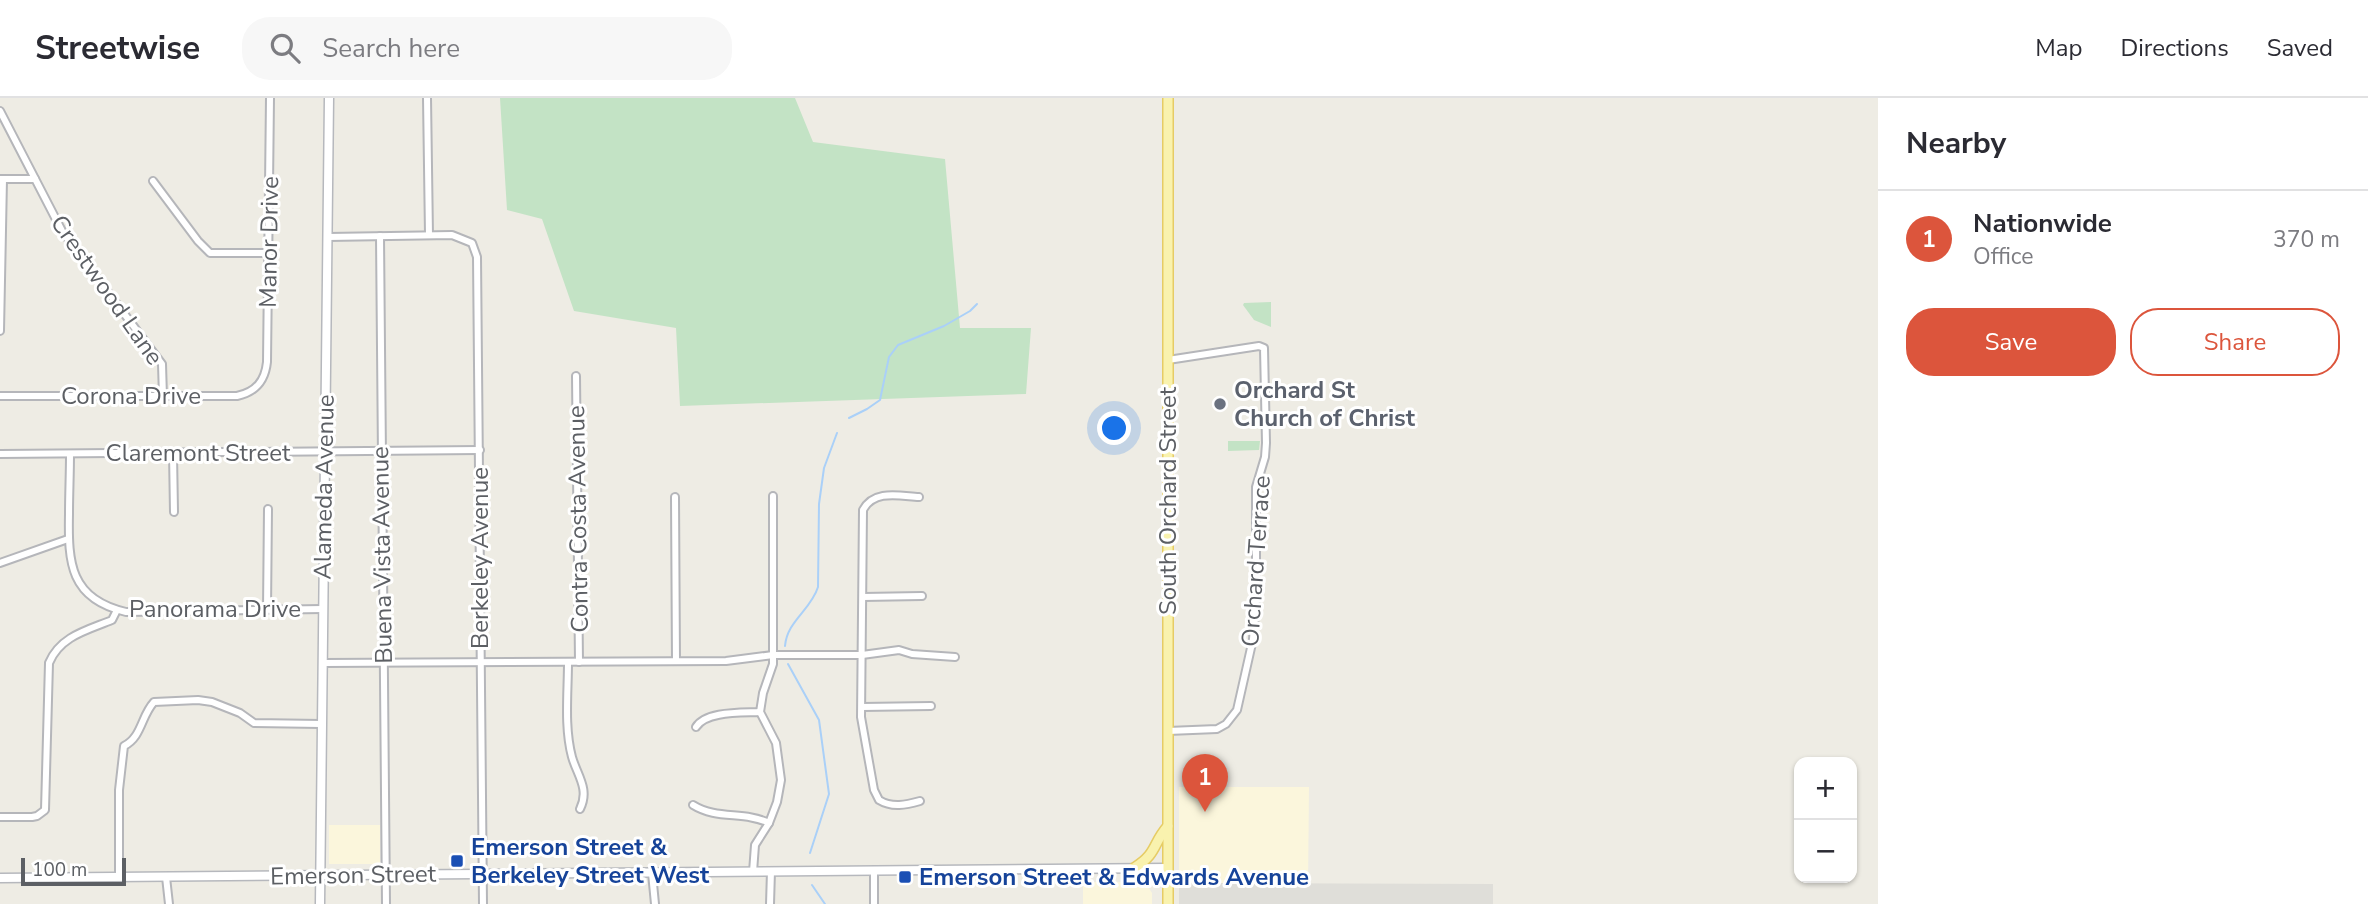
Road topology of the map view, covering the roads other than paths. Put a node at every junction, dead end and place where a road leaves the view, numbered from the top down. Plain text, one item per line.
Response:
1 (270, 98) edge
2 (329, 98) edge
3 (427, 98) edge
4 (1168, 98) edge
5 (0, 111) edge
6 (1, 179) edge
7 (35, 179) junction
8 (153, 181) dead end
9 (429, 235) junction
10 (380, 236) junction
11 (328, 237) junction
12 (269, 253) junction
13 (0, 331) edge
14 (1168, 360) junction
15 (576, 376) dead end
16 (259, 384) joint
17 (0, 396) edge
18 (163, 397) junction
19 (480, 450) junction
20 (381, 452) junction
21 (173, 453) junction
22 (325, 453) junction
23 (0, 454) edge
24 (70, 454) junction
25 (773, 496) dead end
26 (675, 497) dead end
27 (919, 497) dead end
28 (268, 509) dead end
29 (174, 512) dead end
30 (68, 540) junction
31 (0, 563) edge
32 (922, 596) dead end
33 (863, 597) junction
34 (267, 609) junction
35 (323, 609) junction
36 (117, 610) junction
37 (773, 655) junction
38 (862, 655) junction
39 (955, 657) dead end
40 (676, 661) junction
41 (384, 662) junction
42 (568, 662) junction
43 (579, 662) junction
44 (323, 663) junction
45 (481, 663) junction
46 (931, 706) dead end
47 (862, 707) junction
48 (760, 712) junction
49 (321, 724) junction
50 (696, 727) dead end
51 (1168, 731) junction
52 (920, 801) dead end
53 (693, 805) dead end
54 (580, 809) dead end
55 (0, 817) edge
56 (769, 823) junction
57 (1168, 826) junction
58 (1168, 868) junction
59 (1133, 869) junction
60 (874, 871) junction
61 (753, 872) junction
62 (771, 872) junction
63 (652, 873) junction
64 (482, 874) junction
65 (386, 875) junction
66 (320, 876) junction
67 (119, 877) junction
68 (166, 877) junction
69 (0, 878) edge
70 (169, 904) edge
71 (320, 904) edge
72 (386, 904) edge
73 (483, 904) edge
74 (655, 904) edge
75 (770, 904) edge
76 (874, 904) edge
77 (1168, 904) edge

1 - 12 street, Manor Drive
2 - 11 main road, Alameda Avenue
3 - 9 street
4 - 14 main road, South Orchard Street
5 - 7 street, Crestwood Lane
6 - 7 street
6 - 13 street
7 - 18 street, Crestwood Lane
8 - 12 street
9 - 10 street
9 - 19 street, Berkeley Avenue
10 - 11 street
10 - 20 street, Buena Vista Avenue
11 - 22 main road, Alameda Avenue
12 - 16 street, Manor Drive
14 - 51 main road, South Orchard Street
14 - 51 street, Orchard Terrace
15 - 43 street, Contra Costa Avenue
16 - 18 street, Corona Drive
17 - 18 street, Corona Drive
19 - 20 street, Claremont Street
19 - 45 street, Berkeley Avenue
20 - 22 street, Claremont Street
20 - 41 street, Buena Vista Avenue
21 - 22 street, Claremont Street
21 - 24 street, Claremont Street
21 - 29 street
22 - 35 main road, Alameda Avenue
23 - 24 street, Claremont Street
24 - 30 street, Panorama Drive
25 - 37 street
26 - 40 street
27 - 33 street
28 - 34 street
30 - 31 street
30 - 36 street, Panorama Drive
32 - 33 street
33 - 38 street
34 - 35 street, Panorama Drive
34 - 36 street, Panorama Drive
35 - 44 main road, Alameda Avenue
36 - 55 street
37 - 38 street
37 - 40 street
37 - 48 street
38 - 39 street
38 - 47 street
40 - 43 street
41 - 44 street
41 - 45 street
41 - 65 street, Buena Vista Avenue
42 - 43 street
42 - 45 street
42 - 54 street, Contra Costa Avenue
44 - 49 main road, Alameda Avenue
45 - 64 street, Berkeley Avenue
46 - 47 street
47 - 52 street
48 - 50 street
48 - 56 street
49 - 66 main road, Alameda Avenue
49 - 67 street
51 - 57 main road, South Orchard Street
53 - 56 street
56 - 61 street
57 - 58 main road, South Orchard Street
57 - 59 main road
58 - 59 main road, Emerson Street
58 - 77 main road, South Orchard Street
59 - 60 main road, Emerson Street
60 - 62 main road, Emerson Street
60 - 76 street
61 - 62 main road, Emerson Street
61 - 63 main road, Emerson Street
62 - 75 street
63 - 64 main road, Emerson Street
63 - 74 street
64 - 65 main road, Emerson Street
64 - 73 street, Berkeley Avenue
65 - 66 main road, Emerson Street
65 - 72 street, Buena Vista Avenue
66 - 68 main road, Emerson Street
66 - 71 main road, Alameda Avenue
67 - 68 main road, Emerson Street
67 - 69 main road, Emerson Street
68 - 70 street

